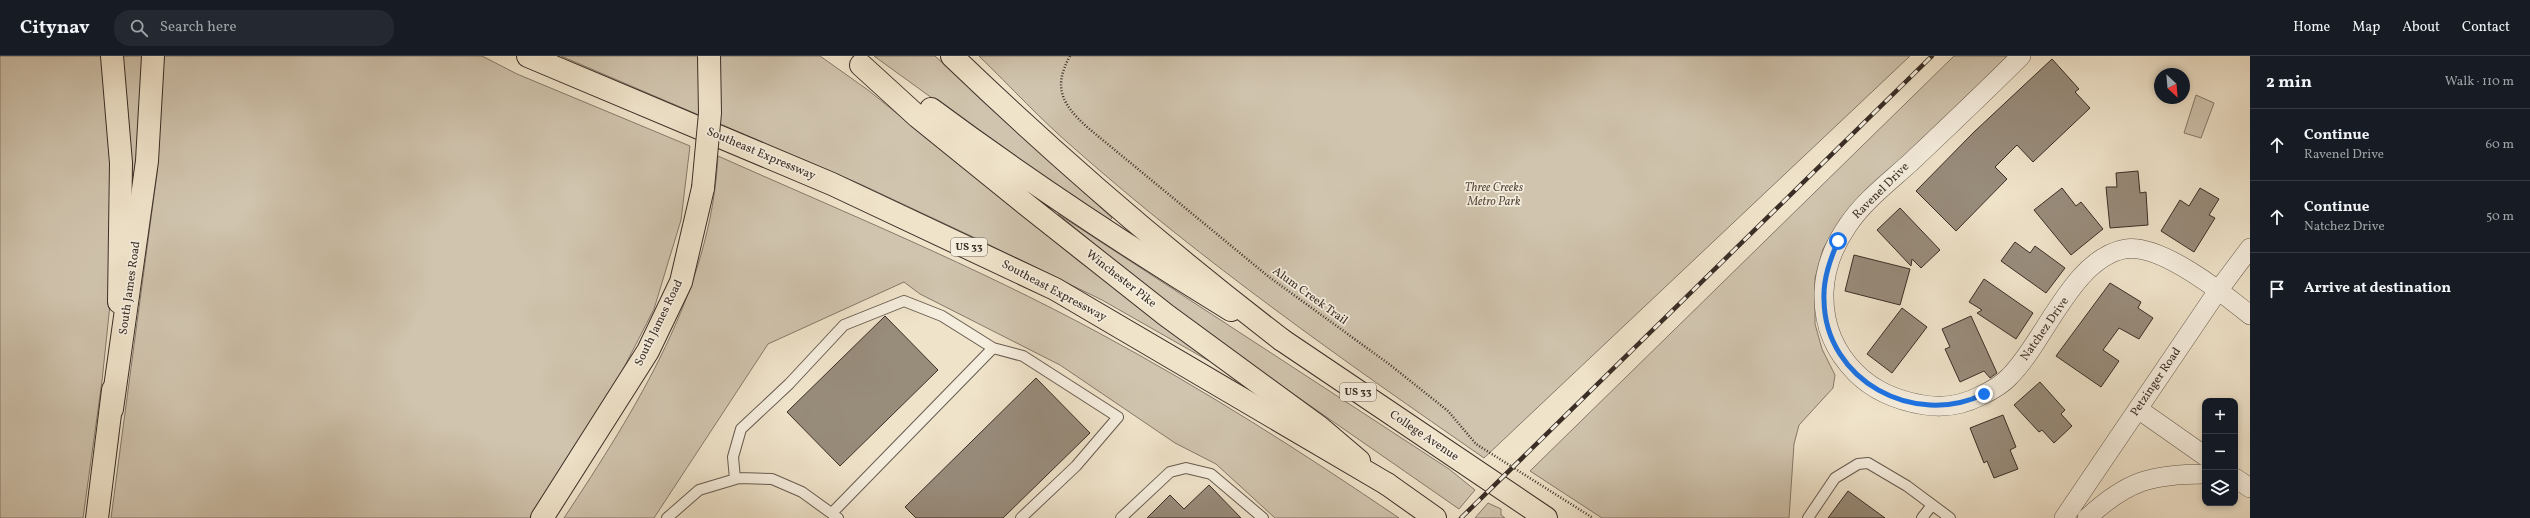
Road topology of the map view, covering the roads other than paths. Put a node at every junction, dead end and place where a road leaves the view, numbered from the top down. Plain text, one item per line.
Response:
1 (112, 56) edge
2 (153, 56) edge
3 (528, 56) edge
4 (709, 56) edge
5 (952, 56) edge
6 (2021, 56) edge
7 (855, 60) edge
8 (2250, 248) edge
9 (2217, 292) junction
10 (2250, 315) edge
11 (1282, 340) junction
12 (993, 348) junction
13 (1862, 380) joint
14 (112, 409) junction
15 (2138, 409) junction
16 (2202, 454) edge
17 (2202, 474) edge
18 (735, 479) junction
19 (2238, 480) edge
20 (1387, 484) junction
21 (2250, 488) edge
22 (1932, 505) junction
23 (835, 516) edge
24 (97, 518) edge
25 (542, 518) edge
26 (668, 518) edge
27 (1021, 518) edge
28 (1121, 518) edge
29 (1263, 518) edge
30 (1434, 518) edge
31 (1546, 518) edge
32 (1808, 518) edge
33 (1922, 518) edge
34 (1950, 518) edge
35 (2064, 518) edge
36 (2087, 518) edge

1 - 14 main road
2 - 14 main road, South James Road
3 - 20 main road, Southeast Expressway / US 33
4 - 25 main road, South James Road, bridge
5 - 11 main road, US 33
6 - 13 street, Ravenel Drive
7 - 11 main road, Winchester Pike
7 - 20 main road, Winchester Pike
8 - 9 street, Petzinger Road
9 - 10 street, Natchez Drive
9 - 13 street, Natchez Drive
9 - 15 street, Petzinger Road
11 - 31 main road, College Avenue / US 33
12 - 18 lane
12 - 23 lane
12 - 27 lane
14 - 24 main road, South James Road
15 - 16 street
15 - 35 street, Petzinger Road
17 - 36 street
18 - 23 lane
18 - 26 lane
19 - 21 street
20 - 30 main road, US 33
22 - 32 lane
22 - 33 lane
22 - 34 lane
28 - 29 lane

